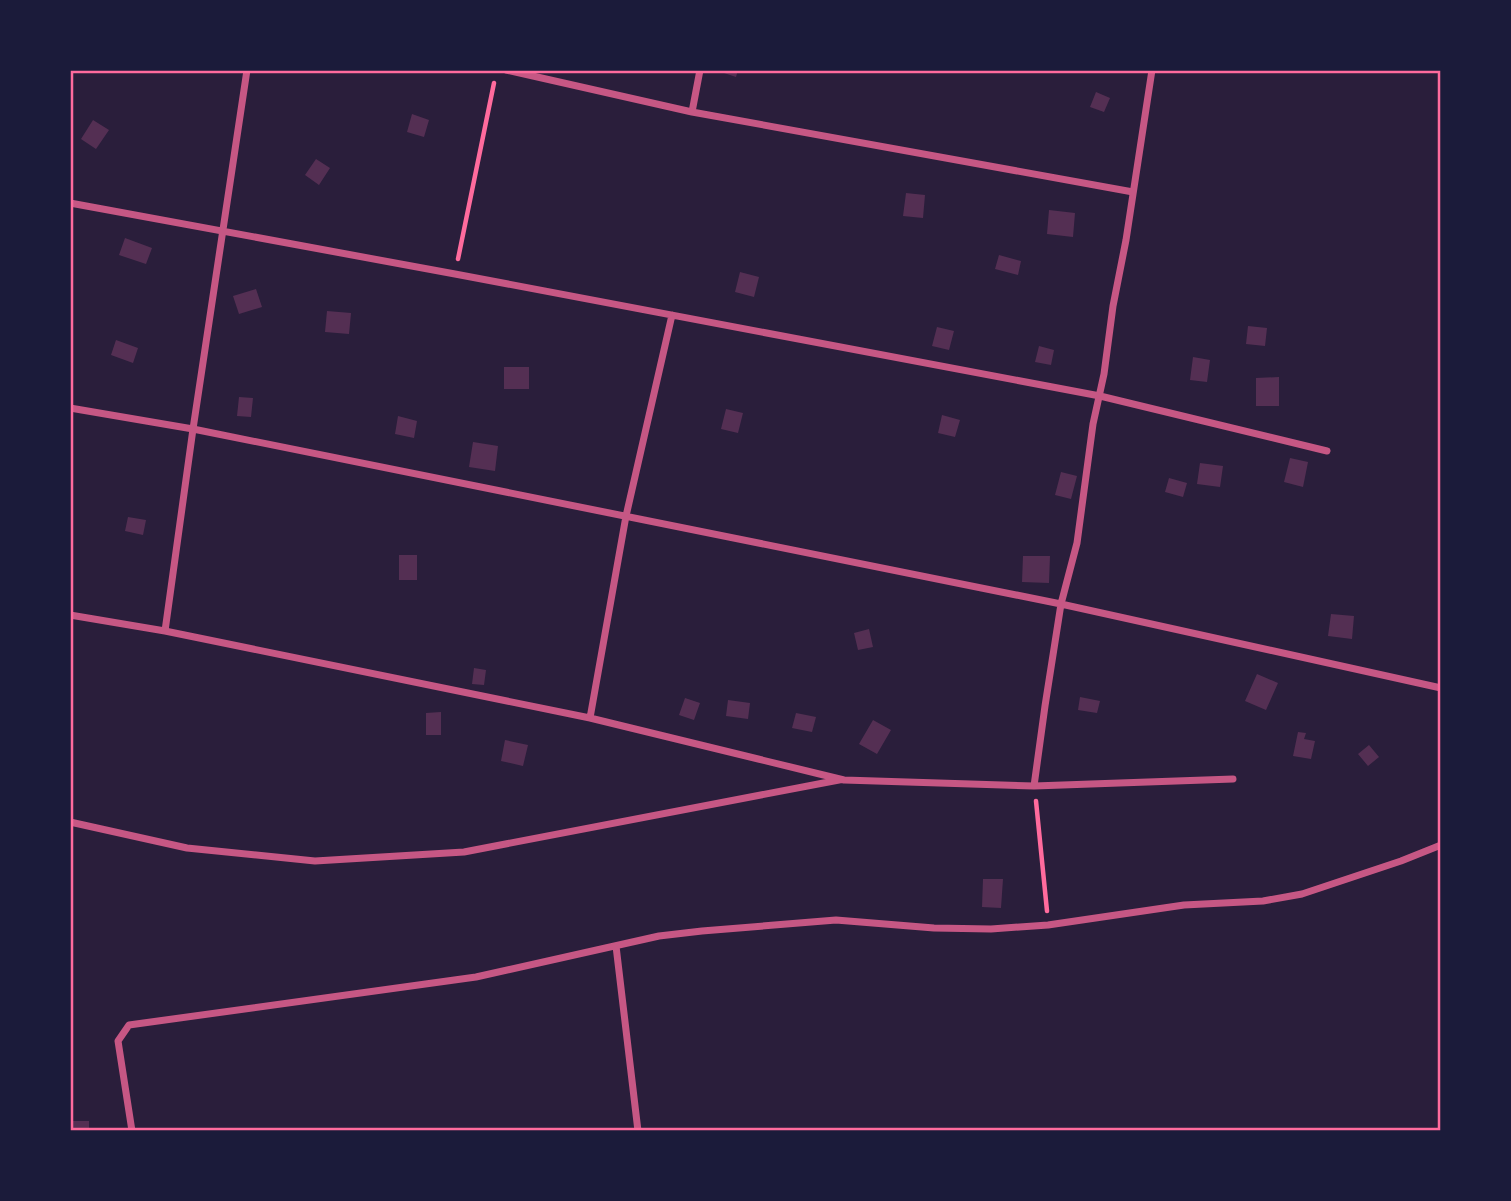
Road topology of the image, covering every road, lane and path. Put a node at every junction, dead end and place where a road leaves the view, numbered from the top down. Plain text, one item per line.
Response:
1 (247, 70) edge
2 (497, 70) edge
3 (506, 70) edge
4 (700, 70) edge
5 (1152, 70) edge
6 (692, 112) junction
7 (1133, 192) junction
8 (70, 204) edge
9 (224, 231) junction
10 (455, 274) junction
11 (672, 315) junction
12 (1100, 396) junction
13 (70, 408) edge
14 (193, 429) junction
15 (1327, 451) dead end
16 (626, 516) junction
17 (1061, 604) junction
18 (70, 615) edge
19 (165, 631) junction
20 (1441, 688) edge
21 (590, 718) junction
22 (1233, 779) dead end
23 (844, 780) junction
24 (1034, 786) junction
25 (70, 822) edge
26 (1441, 845) edge
27 (1048, 925) junction
28 (616, 946) junction
29 (132, 1131) edge
30 (638, 1131) edge

1 - 9 street
2 - 10 path
3 - 6 street
4 - 6 street
5 - 7 street
6 - 7 street
7 - 12 street
8 - 9 street
9 - 10 street
9 - 14 street
10 - 11 street
11 - 12 street
11 - 16 street
12 - 15 street
12 - 17 street
13 - 14 street
14 - 16 street
14 - 19 street
16 - 17 street
16 - 21 street
17 - 20 street
17 - 24 street
18 - 19 street
19 - 21 street
21 - 23 street
22 - 24 street
23 - 24 street
23 - 25 street
24 - 27 path
26 - 27 street
27 - 28 street
28 - 29 street
28 - 30 street

